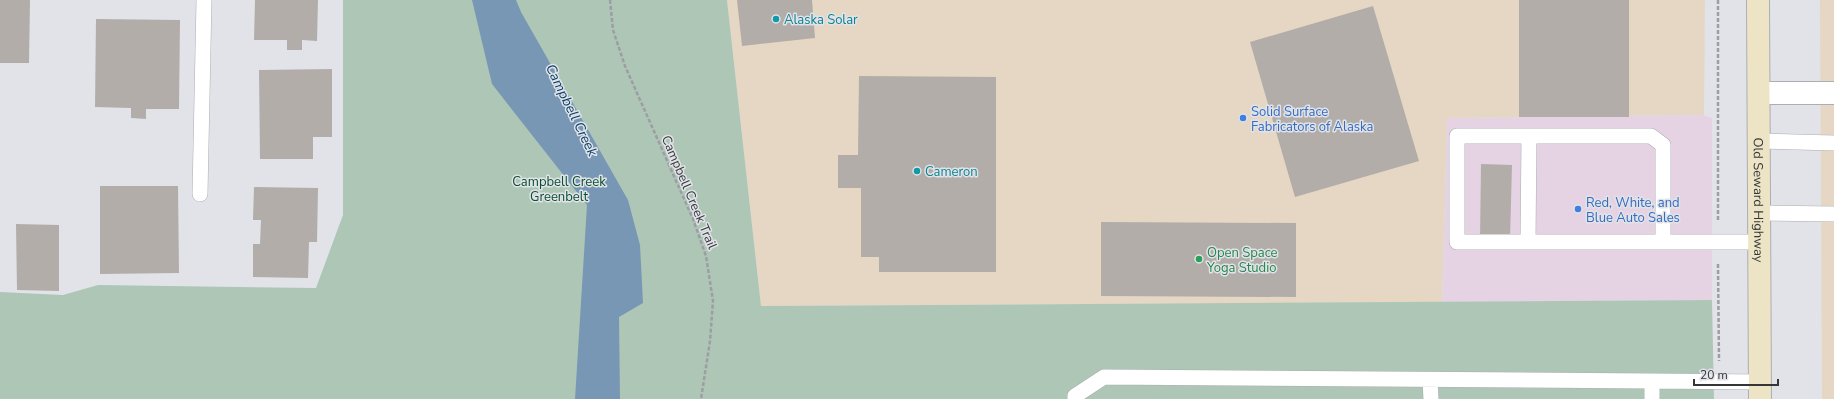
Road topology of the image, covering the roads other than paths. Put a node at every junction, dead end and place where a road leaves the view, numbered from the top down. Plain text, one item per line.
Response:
1 (204, 0) edge
2 (1758, 0) edge
3 (1834, 93) edge
4 (1759, 94) junction
5 (1529, 136) junction
6 (1759, 140) junction
7 (1834, 143) edge
8 (200, 194) dead end
9 (1759, 213) junction
10 (1834, 214) edge
11 (1528, 242) junction
12 (1663, 242) junction
13 (1759, 242) junction
14 (1430, 380) junction
15 (1652, 381) junction
16 (1760, 390) edge
17 (1075, 399) edge
18 (1431, 399) edge
19 (1652, 399) edge

1 - 8 lane
2 - 4 main road, Old Seward Highway
3 - 4 street
4 - 6 main road, Old Seward Highway
5 - 11 lane
5 - 11 lane
5 - 12 lane
6 - 7 lane
6 - 9 main road, Old Seward Highway
9 - 10 lane
9 - 13 main road, Old Seward Highway
11 - 12 lane
12 - 13 lane
13 - 16 main road, Old Seward Highway
14 - 15 lane
14 - 17 lane
14 - 18 lane
15 - 16 lane
15 - 19 lane

